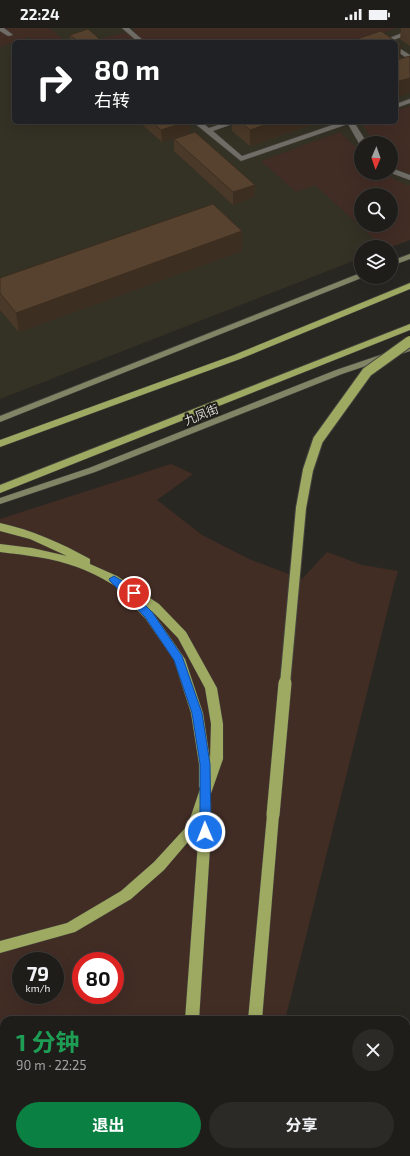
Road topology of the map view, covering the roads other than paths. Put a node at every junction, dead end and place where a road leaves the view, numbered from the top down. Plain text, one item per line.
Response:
1 (0, 28) edge
2 (125, 28) edge
3 (410, 32) edge
4 (10, 35) dead end
5 (140, 40) edge
6 (388, 40) edge
7 (398, 49) edge
8 (410, 58) edge
9 (410, 101) edge
10 (398, 105) edge
11 (200, 124) edge
12 (227, 124) edge
13 (343, 124) edge
14 (350, 124) edge
15 (207, 130) junction
16 (358, 136) edge
17 (398, 173) edge
18 (410, 178) edge
19 (410, 256) edge
20 (398, 261) edge
21 (354, 279) edge
22 (410, 286) edge
23 (410, 327) edge
24 (410, 341) edge
25 (410, 348) edge
26 (0, 419) edge
27 (0, 444) edge
28 (0, 488) edge
29 (0, 501) edge
30 (0, 527) edge
31 (0, 548) edge
32 (114, 579) junction
33 (0, 947) edge
34 (192, 1016) edge
35 (255, 1016) edge

1 - 4 lane
2 - 5 lane
3 - 6 lane
7 - 8 lane
9 - 10 lane
11 - 15 lane
12 - 15 lane
13 - 15 lane
14 - 16 lane
17 - 18 lane
19 - 20 main road
21 - 26 main road
22 - 27 highway
23 - 28 highway
24 - 35 highway, bridge
25 - 29 main road, 九凤街
30 - 32 highway
31 - 32 highway
32 - 33 highway
32 - 34 highway

